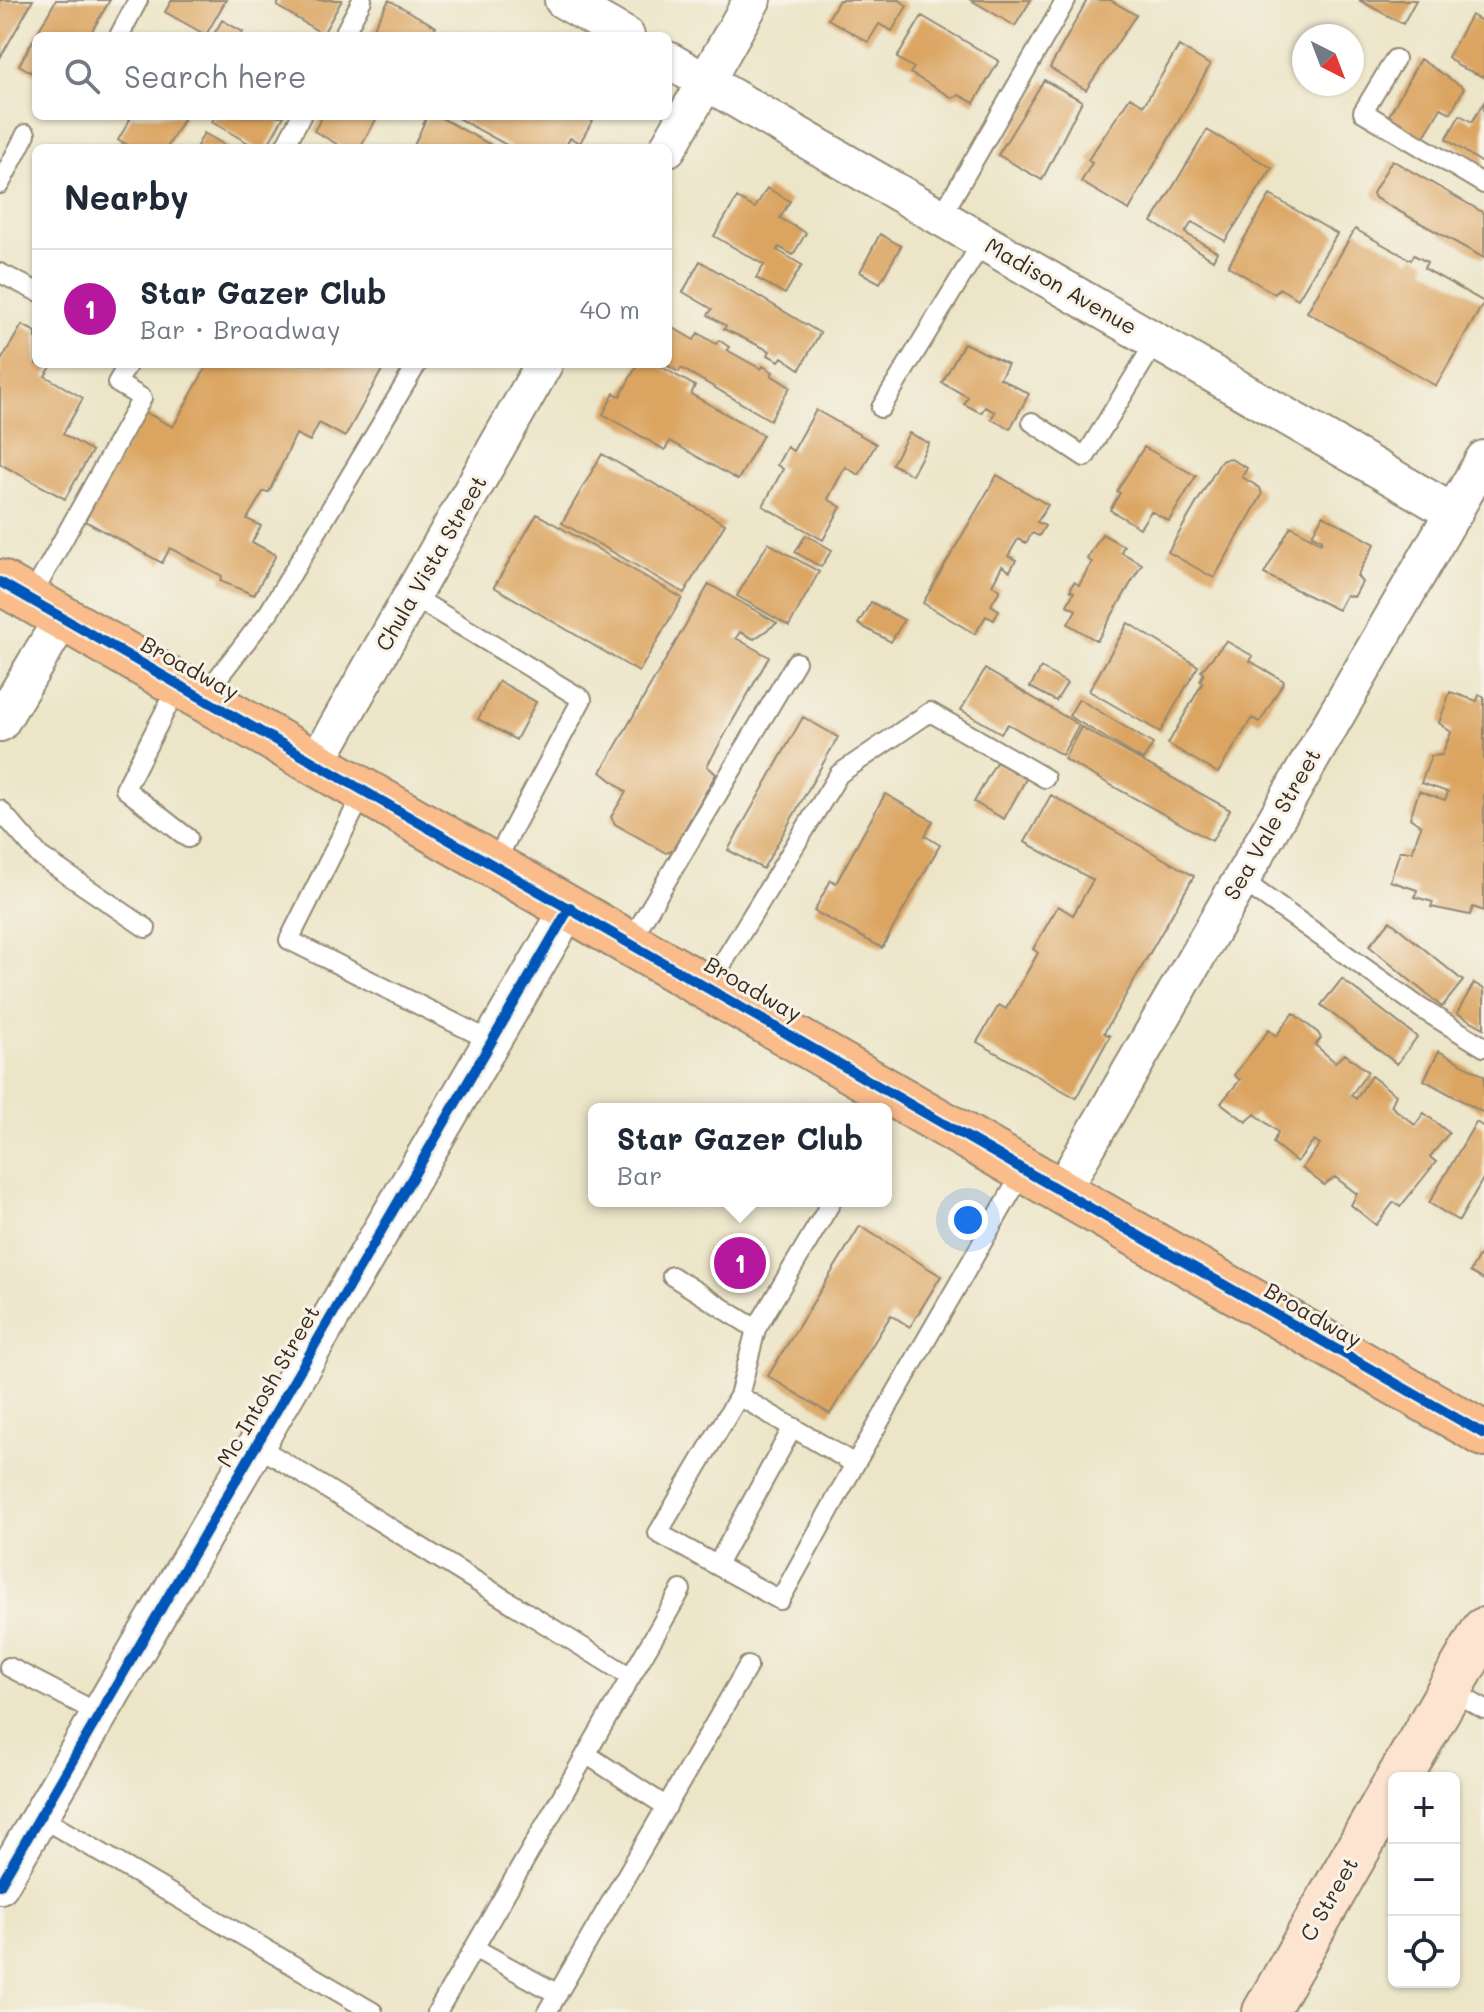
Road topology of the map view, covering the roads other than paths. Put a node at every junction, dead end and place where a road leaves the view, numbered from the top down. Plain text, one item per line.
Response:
1 (138, 0) edge
2 (362, 0) edge
3 (563, 0) edge
4 (752, 0) edge
5 (1066, 0) edge
6 (121, 32) edge
7 (345, 32) edge
8 (619, 32) edge
9 (1395, 59) dead end
10 (672, 62) edge
11 (706, 82) junction
12 (299, 120) edge
13 (26, 134) dead end
14 (286, 144) edge
15 (670, 144) edge
16 (0, 184) edge
17 (1484, 184) edge
18 (941, 217) junction
19 (983, 241) junction
20 (0, 273) edge
21 (32, 289) edge
22 (1156, 341) junction
23 (126, 368) edge
24 (415, 368) edge
25 (542, 368) edge
26 (881, 408) dead end
27 (1032, 422) dead end
28 (1484, 459) edge
29 (1454, 513) junction
30 (412, 596) junction
31 (30, 600) edge
32 (796, 662) dead end
33 (190, 691) junction
34 (0, 723) edge
35 (317, 762) junction
36 (1045, 778) dead end
37 (365, 789) junction
38 (0, 810) edge
39 (188, 838) dead end
40 (494, 864) junction
41 (1240, 879) junction
42 (570, 907) junction
43 (146, 928) dead end
44 (630, 942) junction
45 (708, 987) junction
46 (491, 1041) junction
47 (1484, 1047) edge
48 (891, 1102) edge
49 (1025, 1168) junction
50 (1062, 1190) junction
51 (828, 1207) edge
52 (672, 1276) dead end
53 (756, 1329) junction
54 (739, 1396) junction
55 (793, 1427) junction
56 (1484, 1434) edge
57 (256, 1445) junction
58 (855, 1464) junction
59 (717, 1565) junction
60 (681, 1590) dead end
61 (1484, 1630) edge
62 (748, 1666) dead end
63 (9, 1667) dead end
64 (631, 1677) junction
65 (1467, 1700) edge
66 (100, 1714) junction
67 (586, 1754) junction
68 (1404, 1772) edge
69 (1388, 1797) edge
70 (667, 1807) junction
71 (40, 1817) junction
72 (0, 1885) edge
73 (474, 1948) junction
74 (558, 1994) junction
75 (373, 2012) edge
76 (437, 2012) edge
77 (547, 2012) edge
78 (1265, 2012) edge

1 - 6 lane
2 - 7 lane
3 - 8 street
4 - 11 street
5 - 18 lane
9 - 17 lane
10 - 11 street, Madison Avenue
11 - 15 street
11 - 18 street, Madison Avenue
12 - 14 lane
13 - 16 lane
18 - 19 street, Madison Avenue
19 - 22 street, Madison Avenue
19 - 26 lane
20 - 21 lane
22 - 27 lane
22 - 29 street, Madison Avenue
23 - 31 lane
24 - 33 lane
25 - 30 street, Chula Vista Street
28 - 29 street, Sea Vale Street
29 - 41 street, Sea Vale Street
30 - 35 street, Chula Vista Street
30 - 40 lane
31 - 33 main road, Broadway
31 - 34 street
32 - 44 lane
33 - 35 main road, Broadway
33 - 39 lane
35 - 37 main road, Broadway
36 - 45 lane
37 - 40 main road, Broadway
37 - 46 lane
38 - 43 lane
40 - 42 main road, Broadway
41 - 47 lane
41 - 50 street, Sea Vale Street
42 - 44 main road, Broadway
42 - 46 street, Mc Intosh Street
44 - 45 main road, Broadway
45 - 48 main road, Broadway
46 - 57 street, Mc Intosh Street
48 - 49 main road, Broadway
49 - 50 main road, Broadway
49 - 58 lane
50 - 56 main road, Broadway
51 - 53 lane
52 - 53 lane
53 - 54 lane
54 - 55 lane
54 - 59 lane
55 - 58 lane
55 - 59 lane
57 - 64 lane
57 - 66 street, Mc Intosh Street
58 - 59 lane
60 - 64 lane
61 - 65 main road
62 - 70 lane
63 - 66 lane
64 - 67 lane
65 - 68 main road
66 - 71 street, Mc Intosh Street
67 - 70 lane
67 - 73 lane
69 - 78 main road, C Street
70 - 74 lane
71 - 72 street, Mc Intosh Street
71 - 75 lane
73 - 74 lane
73 - 76 lane
74 - 77 lane

